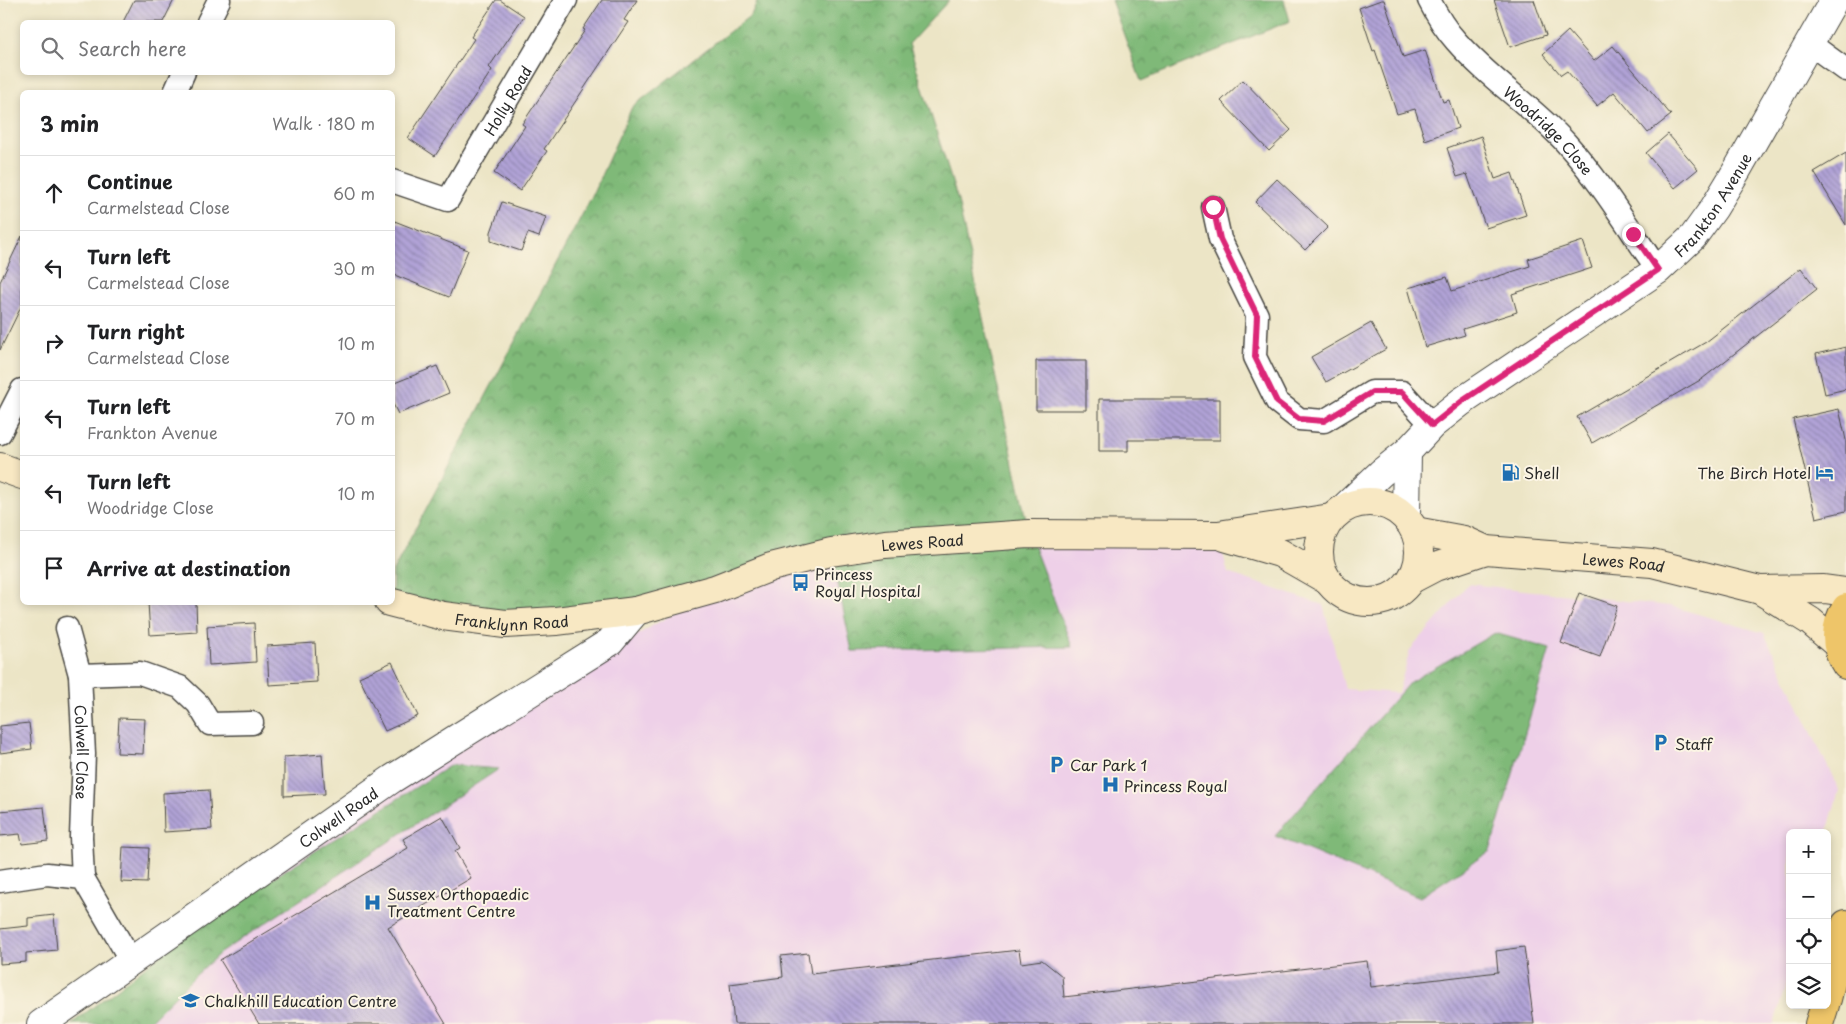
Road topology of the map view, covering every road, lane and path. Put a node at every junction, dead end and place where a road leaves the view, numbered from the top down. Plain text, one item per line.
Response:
1 (219, 0) edge
2 (566, 0) edge
3 (1429, 0) edge
4 (1834, 0) edge
5 (209, 20) edge
6 (1809, 43) junction
7 (1846, 70) edge
8 (183, 75) edge
9 (176, 90) edge
10 (395, 182) edge
11 (1213, 207) dead end
12 (1658, 270) junction
13 (20, 394) edge
14 (1432, 425) junction
15 (0, 433) edge
16 (1406, 452) junction
17 (0, 467) edge
18 (20, 474) edge
19 (1338, 513) junction
20 (1410, 524) junction
21 (1218, 535) junction
22 (1486, 550) junction
23 (1412, 579) junction
24 (1327, 580) junction
25 (1760, 590) junction
26 (1846, 592) edge
27 (395, 604) edge
28 (1846, 608) edge
29 (636, 611) junction
30 (66, 628) dead end
31 (1842, 655) edge
32 (80, 676) junction
33 (252, 723) dead end
34 (83, 878) junction
35 (0, 881) edge
36 (1846, 924) edge
37 (131, 961) junction
38 (1831, 982) edge
39 (1824, 1009) edge
40 (40, 1024) edge
41 (1819, 1024) edge

1 - 5 street
2 - 10 street, Holly Road
3 - 12 street, Woodridge Close
4 - 6 street, Frankton Avenue
6 - 7 street
6 - 12 street, Frankton Avenue
8 - 9 street
11 - 14 street
12 - 14 street, Frankton Avenue
13 - 15 street
14 - 16 street, Frankton Avenue
16 - 19 street, Frankton Avenue
16 - 20 street
17 - 18 main road
19 - 20 main road
19 - 21 main road, Lewes Road
19 - 24 main road
20 - 22 main road
20 - 23 main road
21 - 24 main road, Lewes Road
21 - 29 main road, Lewes Road
22 - 23 main road
22 - 25 main road, Lewes Road
23 - 24 main road
25 - 26 main road, Lewes Road
25 - 31 main road, Lewes Road
27 - 29 main road, Franklynn Road
28 - 31 highway
29 - 37 street, Colwell Road
30 - 32 street, Colwell Close
32 - 33 street
32 - 34 street, Colwell Close
34 - 35 street
34 - 37 street, Colwell Close
36 - 38 highway
37 - 40 street, Colwell Road
39 - 41 highway

